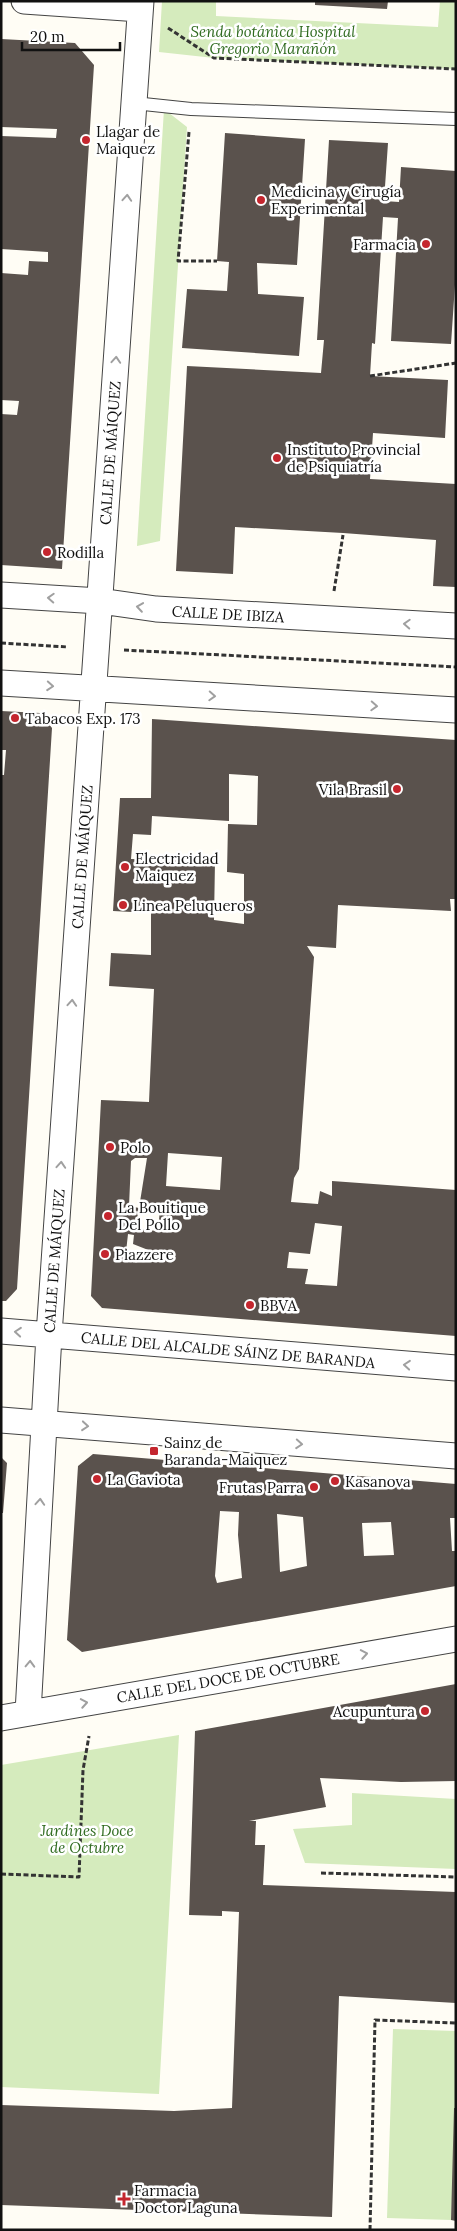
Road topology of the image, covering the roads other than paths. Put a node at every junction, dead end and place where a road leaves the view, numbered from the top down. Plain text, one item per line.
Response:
1 (24, 1) edge
2 (141, 5) edge
3 (134, 103) junction
4 (456, 119) edge
5 (1, 595) edge
6 (100, 601) junction
7 (456, 626) edge
8 (1, 683) edge
9 (94, 689) junction
10 (456, 710) edge
11 (1, 1331) edge
12 (49, 1335) junction
13 (456, 1368) edge
14 (1, 1420) edge
15 (45, 1423) junction
16 (456, 1456) edge
17 (456, 1639) edge
18 (28, 1713) junction
19 (1, 1718) edge

1 - 2 street
2 - 3 street, CALLE DE MÁIQUEZ
3 - 4 lane
6 -> 3 street, CALLE DE MÁIQUEZ
6 -> 5 street, CALLE DE IBIZA
7 -> 6 street, CALLE DE IBIZA
6 - 9 street, CALLE DE MÁIQUEZ
8 -> 9 street
9 -> 10 street
12 -> 9 street, CALLE DE MÁIQUEZ
12 -> 11 street, CALLE DEL ALCALDE SÁINZ DE BARANDA
13 -> 12 street, CALLE DEL ALCALDE SÁINZ DE BARANDA
12 - 15 street, CALLE DE MÁIQUEZ
14 - 15 street
15 -> 16 street
18 -> 15 street, CALLE DE MÁIQUEZ
18 -> 17 street, CALLE DEL DOCE DE OCTUBRE
18 - 19 street, CALLE DEL DOCE DE OCTUBRE

